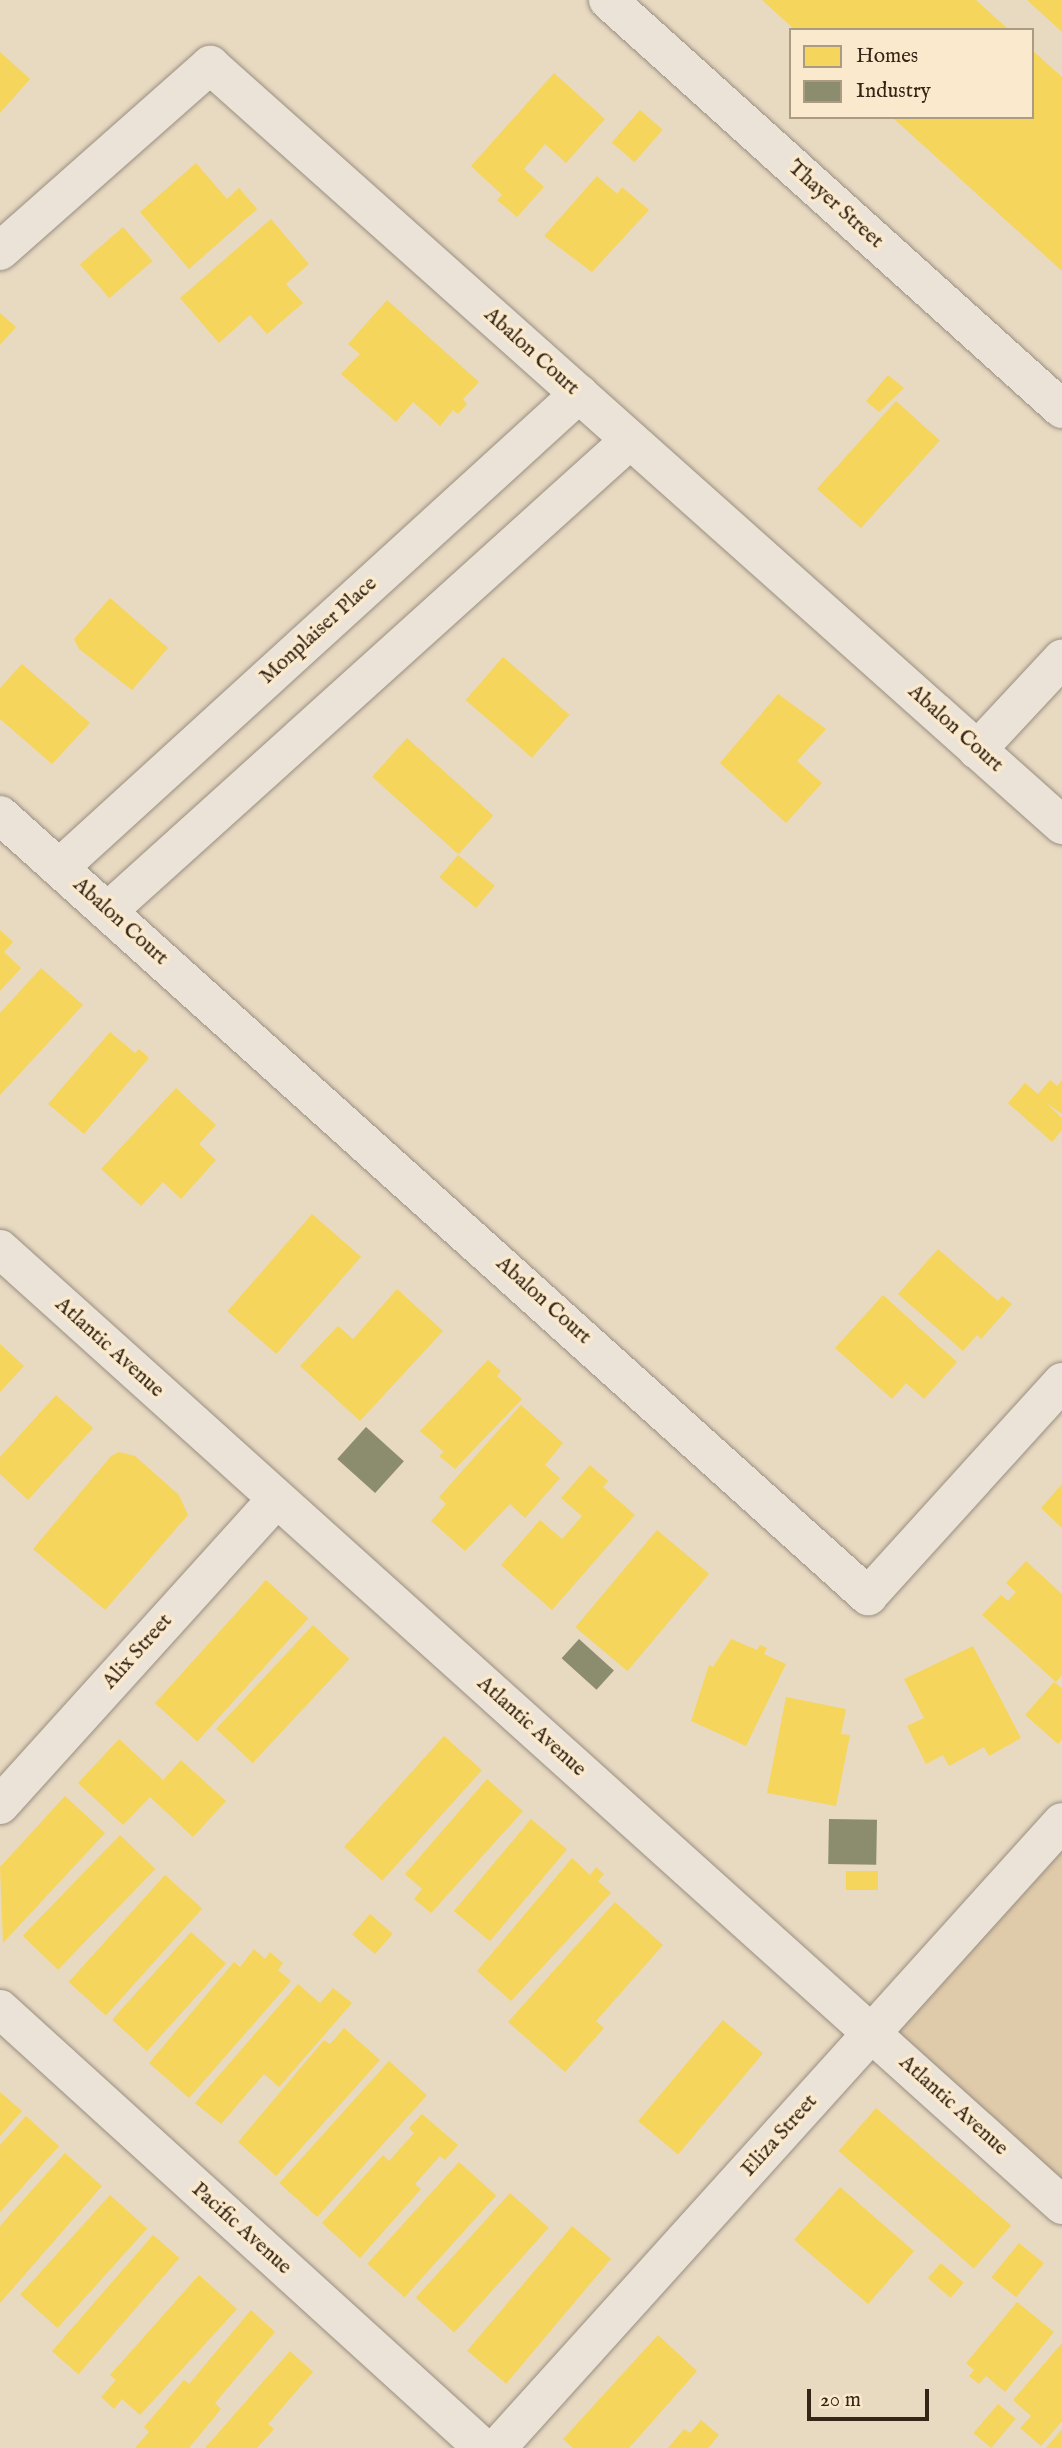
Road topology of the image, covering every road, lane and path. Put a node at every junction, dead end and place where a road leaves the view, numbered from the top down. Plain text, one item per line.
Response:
1 (608, 0) edge
2 (0, 251) edge
3 (579, 394) junction
4 (1062, 410) edge
5 (630, 440) junction
6 (1062, 659) edge
7 (977, 750) junction
8 (0, 815) edge
9 (1062, 825) edge
10 (60, 869) junction
11 (108, 911) junction
12 (0, 1249) edge
13 (1062, 1382) edge
14 (276, 1500) junction
15 (0, 1805) edge
16 (1062, 1822) edge
17 (0, 2009) edge
18 (873, 2033) junction
19 (1062, 2205) edge
20 (483, 2448) edge
21 (497, 2448) edge

1 - 4 street, Thayer Street
2 - 3 street, Abalon Court
3 - 5 street, Abalon Court
3 - 10 street, Monplaiser Place
5 - 7 street, Abalon Court
5 - 11 street
6 - 7 street
7 - 9 street, Abalon Court
8 - 10 street, Abalon Court
10 - 11 street, Abalon Court
11 - 13 street, Abalon Court
12 - 14 street, Atlantic Avenue
14 - 15 street, Alix Street
14 - 18 street, Atlantic Avenue
16 - 18 street, Eliza Street
17 - 20 street, Pacific Avenue
18 - 19 street, Atlantic Avenue
18 - 21 street, Eliza Street

